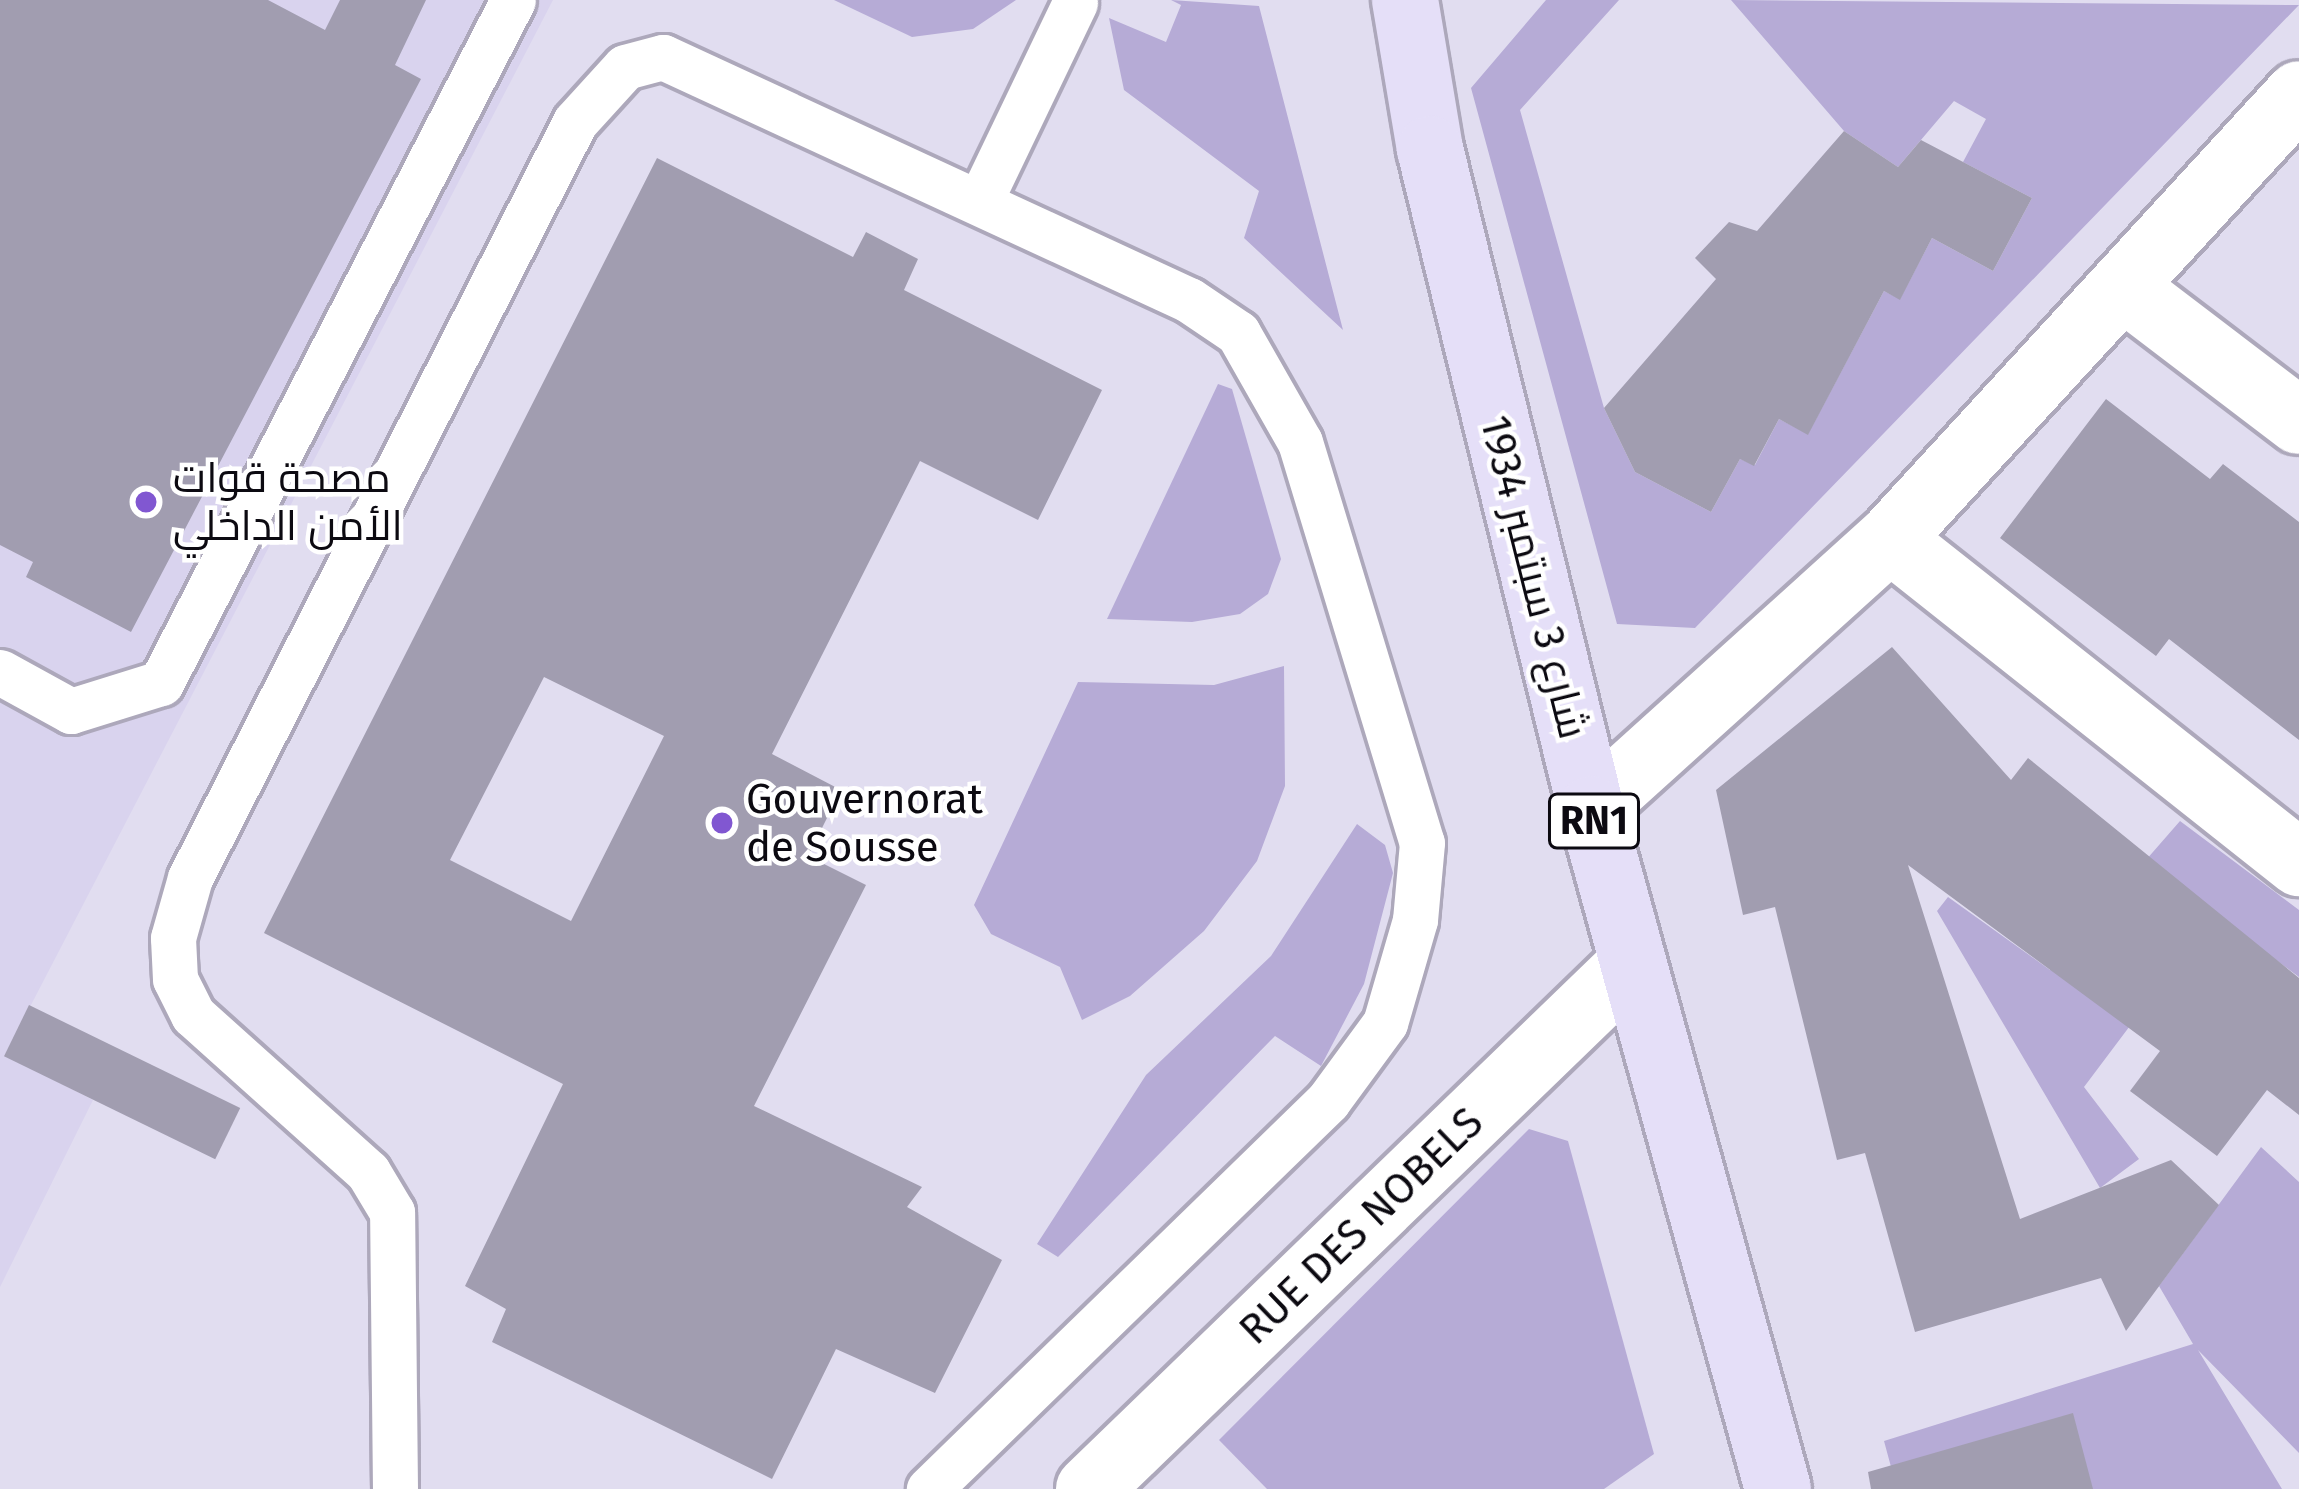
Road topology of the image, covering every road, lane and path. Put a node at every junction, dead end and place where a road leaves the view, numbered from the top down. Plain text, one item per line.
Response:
1 (514, 0) edge
2 (1366, 0) edge
3 (1406, 0) edge
4 (1075, 3) dead end
5 (2299, 94) edge
6 (1430, 149) junction
7 (980, 201) junction
8 (2123, 287) junction
9 (2299, 421) edge
10 (1890, 539) junction
11 (0, 672) edge
12 (1591, 809) junction
13 (2299, 863) edge
14 (1633, 963) junction
15 (395, 1489) edge
16 (929, 1489) edge
17 (1089, 1489) edge
18 (1778, 1489) edge

1 - 11 lane
2 - 6 main road, شارع 3 سبتمبر 1934 / RN1
3 - 6 main road, شارع 3 سبتمبر 1934 / RN1
4 - 7 lane
5 - 8 street
6 - 12 main road, شارع 3 سبتمبر 1934 / RN1
7 - 15 lane
7 - 16 lane
8 - 9 street
8 - 10 street
10 - 12 street
10 - 13 street
12 - 14 main road, شارع 3 سبتمبر 1934 / RN1
14 - 17 street, RUE DES NOBELS
14 - 18 main road, شارع 3 سبتمبر 1934 / RN1

